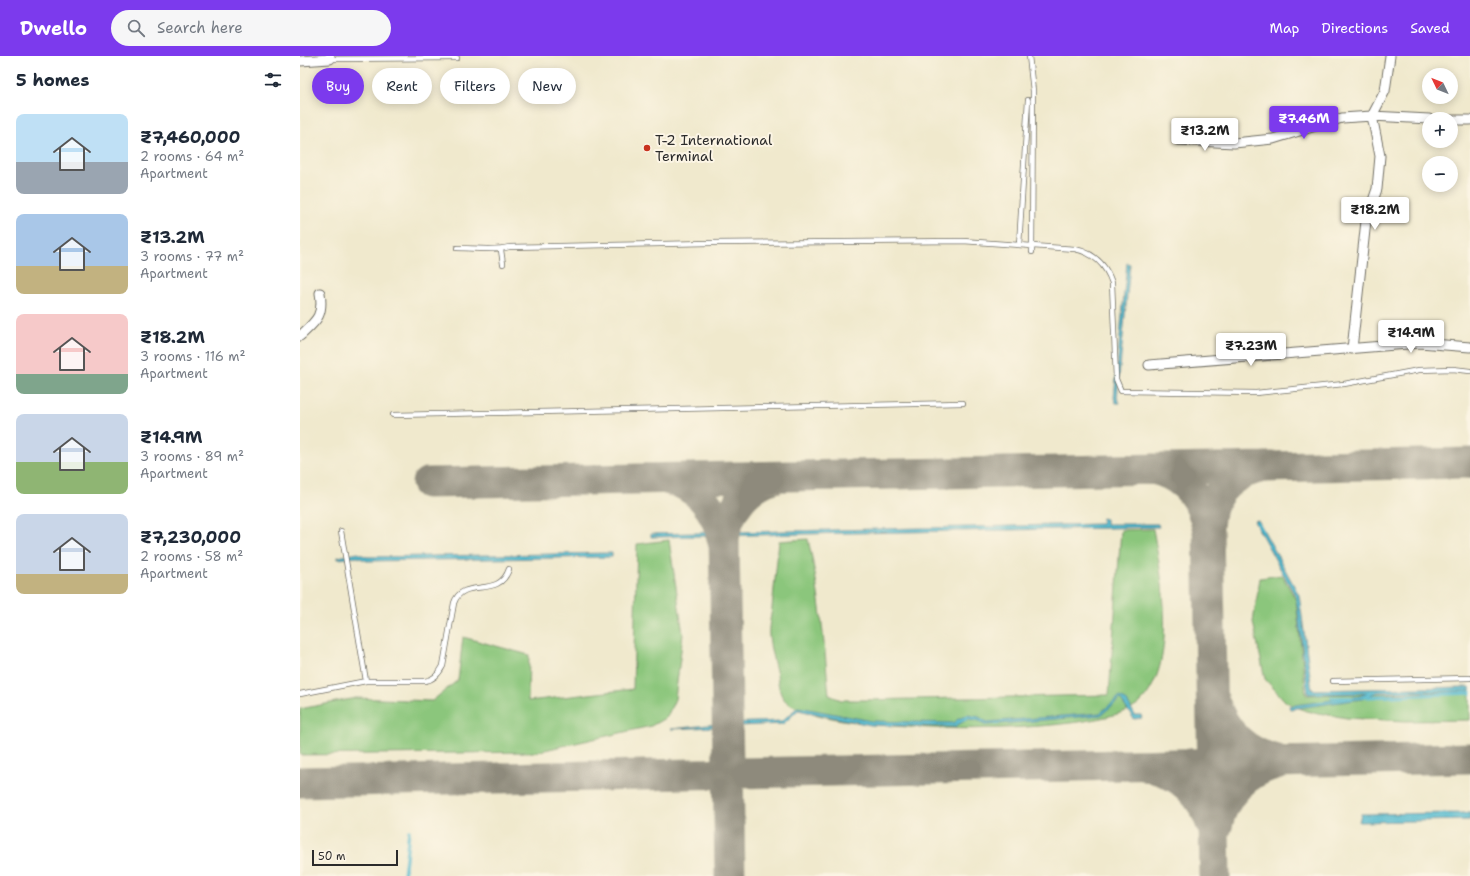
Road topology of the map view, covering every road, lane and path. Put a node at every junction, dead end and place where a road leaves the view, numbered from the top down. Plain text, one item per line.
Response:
1 (1029, 56) edge
2 (1390, 56) edge
3 (330, 57) edge
4 (457, 58) dead end
5 (300, 61) edge
6 (1028, 100) dead end
7 (1372, 116) junction
8 (1422, 119) edge
9 (1458, 120) edge
10 (1470, 120) edge
11 (1178, 140) dead end
12 (1019, 245) dead end
13 (1032, 246) junction
14 (457, 248) dead end
15 (501, 250) junction
16 (1032, 252) dead end
17 (503, 264) dead end
18 (320, 293) dead end
19 (300, 336) edge
20 (1470, 347) edge
21 (1352, 349) junction
22 (1149, 365) dead end
23 (1470, 370) edge
24 (963, 403) dead end
25 (393, 415) dead end
26 (341, 531) dead end
27 (509, 569) dead end
28 (1470, 678) edge
29 (366, 681) junction
30 (1333, 681) dead end
31 (300, 694) edge

1 - 13 lane
2 - 7 street
3 - 4 lane
3 - 5 street
6 - 12 lane
7 - 8 street
7 - 11 street
7 - 21 street
9 - 10 street
13 - 15 lane
13 - 16 lane
13 - 23 lane
14 - 15 lane
15 - 17 lane
18 - 19 street
20 - 21 street
21 - 22 street
24 - 25 lane
26 - 29 lane
27 - 29 lane
28 - 30 lane
29 - 31 lane

